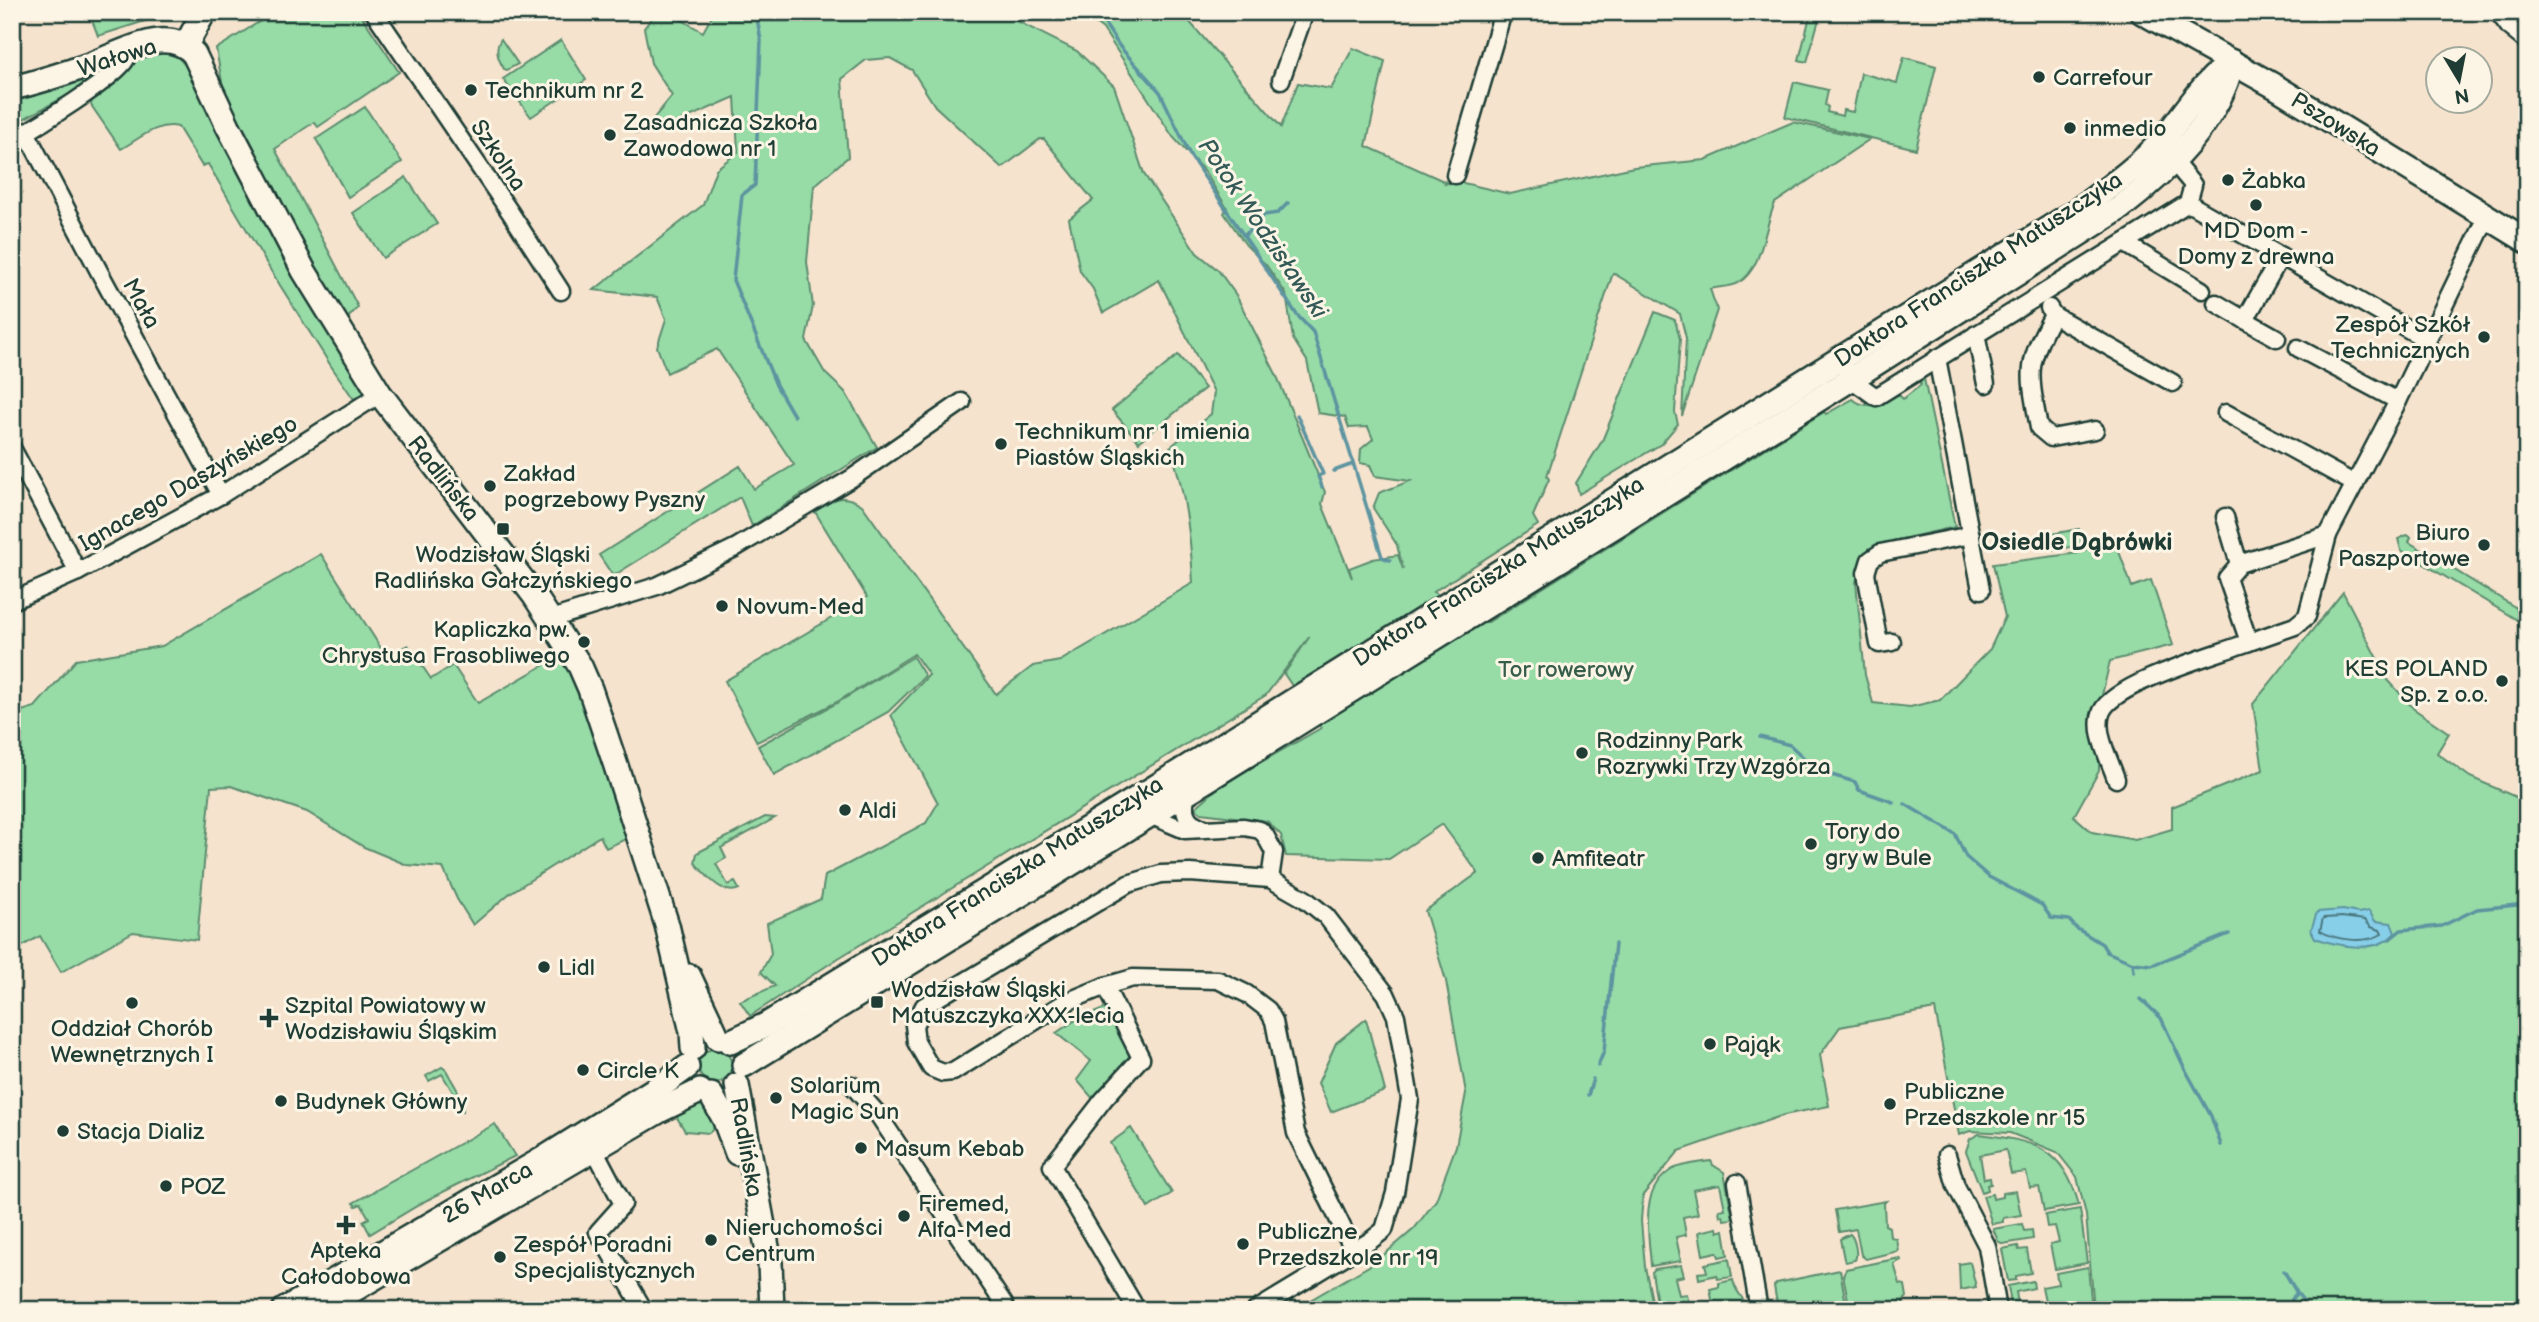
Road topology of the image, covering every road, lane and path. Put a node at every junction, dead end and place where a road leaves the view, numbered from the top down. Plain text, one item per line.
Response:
1 (204, 12) edge
2 (374, 12) edge
3 (1305, 12) edge
4 (1503, 12) edge
5 (2142, 12) edge
6 (2498, 12) edge
7 (2176, 30) junction
8 (2527, 42) edge
9 (186, 45) junction
10 (128, 48) junction
11 (2232, 62) junction
12 (1281, 80) dead end
13 (2270, 83) junction
14 (12, 88) edge
15 (2211, 96) junction
16 (19, 137) edge
17 (2173, 161) junction
18 (1455, 175) dead end
19 (2188, 203) junction
20 (2487, 217) junction
21 (2527, 241) edge
22 (2124, 243) junction
23 (2281, 256) junction
24 (2202, 290) dead end
25 (561, 291) dead end
26 (2041, 293) junction
27 (2216, 303) dead end
28 (2053, 315) junction
29 (2245, 320) junction
30 (1976, 334) junction
31 (2277, 338) dead end
32 (2427, 340) junction
33 (2298, 348) dead end
34 (1937, 358) junction
35 (1845, 370) junction
36 (2173, 383) dead end
37 (1986, 384) dead end
38 (380, 394) junction
39 (2398, 401) junction
40 (962, 402) dead end
41 (2227, 413) dead end
42 (2095, 430) dead end
43 (12, 448) edge
44 (2355, 484) junction
45 (221, 495) junction
46 (2225, 517) dead end
47 (1971, 535) junction
48 (2328, 536) junction
49 (2239, 564) junction
50 (78, 572) junction
51 (1982, 590) dead end
52 (12, 601) edge
53 (551, 619) junction
54 (1892, 642) dead end
55 (2249, 642) junction
56 (2116, 779) dead end
57 (1186, 793) junction
58 (1147, 804) junction
59 (1207, 828) junction
60 (1269, 879) junction
61 (667, 925) junction
62 (1105, 986) junction
63 (724, 1040) junction
64 (690, 1057) junction
65 (740, 1075) junction
66 (852, 1085) dead end
67 (705, 1093) junction
68 (594, 1149) junction
69 (1947, 1155) dead end
70 (1737, 1183) dead end
71 (758, 1209) junction
72 (1353, 1250) junction
73 (1135, 1306) edge
74 (284, 1310) edge
75 (319, 1310) edge
76 (644, 1310) edge
77 (772, 1310) edge
78 (1004, 1310) edge
79 (1256, 1310) edge
80 (1759, 1310) edge
81 (1998, 1310) edge

1 - 9 main road, Wałowa
2 - 25 street, Szkolna
3 - 12 street
4 - 18 street
5 - 7 main road, Pszowska
6 - 8 street
7 - 11 main road, Pszowska
7 - 15 main road
9 - 10 main road, Wałowa
9 - 38 main road, Radlińska
10 - 14 main road, Wałowa
10 - 16 street
11 - 13 main road, Pszowska
11 - 15 main road, Doktora Franciszka Matuszczyka
13 - 15 main road
13 - 20 main road, Pszowska
15 - 17 main road, Doktora Franciszka Matuszczyka
15 - 35 main road, Doktora Franciszka Matuszczyka
16 - 45 street, Mała
17 - 19 street
17 - 35 main road, Doktora Franciszka Matuszczyka
19 - 22 street
19 - 23 street
20 - 21 main road, Pszowska
20 - 32 street
22 - 24 street
22 - 26 street
23 - 29 street
23 - 32 street
26 - 28 street
26 - 30 street
27 - 29 street
28 - 36 street
28 - 42 street
29 - 31 street
30 - 34 street
30 - 37 street
32 - 39 street
33 - 39 street
34 - 35 street
34 - 47 street
35 - 57 main road, Doktora Franciszka Matuszczyka
35 - 58 main road, Doktora Franciszka Matuszczyka
38 - 45 street, Ignacego Daszyńskiego
38 - 53 main road, Radlińska
39 - 44 street
40 - 53 street
41 - 44 street
43 - 50 street
44 - 48 street
45 - 50 street, Ignacego Daszyńskiego
46 - 49 street
47 - 51 street
47 - 54 street
48 - 49 street
48 - 55 street
49 - 55 street
50 - 52 street, Ignacego Daszyńskiego
53 - 61 main road, Radlińska
55 - 56 street
57 - 58 main road, Doktora Franciszka Matuszczyka
57 - 59 street
58 - 59 street
58 - 63 main road, Doktora Franciszka Matuszczyka
58 - 65 main road, Doktora Franciszka Matuszczyka
59 - 60 street
60 - 62 street
60 - 72 street
61 - 63 main road, Radlińska
61 - 64 main road, Radlińska
62 - 72 street
62 - 73 street
63 - 64 main road
63 - 65 main road
64 - 67 main road
64 - 74 main road, 26 Marca
65 - 67 main road
65 - 71 main road, Radlińska
66 - 78 street
67 - 68 main road, 26 Marca
67 - 71 main road, Radlińska
68 - 75 main road, 26 Marca
68 - 76 street
69 - 81 street
70 - 80 street
71 - 77 main road, Radlińska
72 - 79 street

